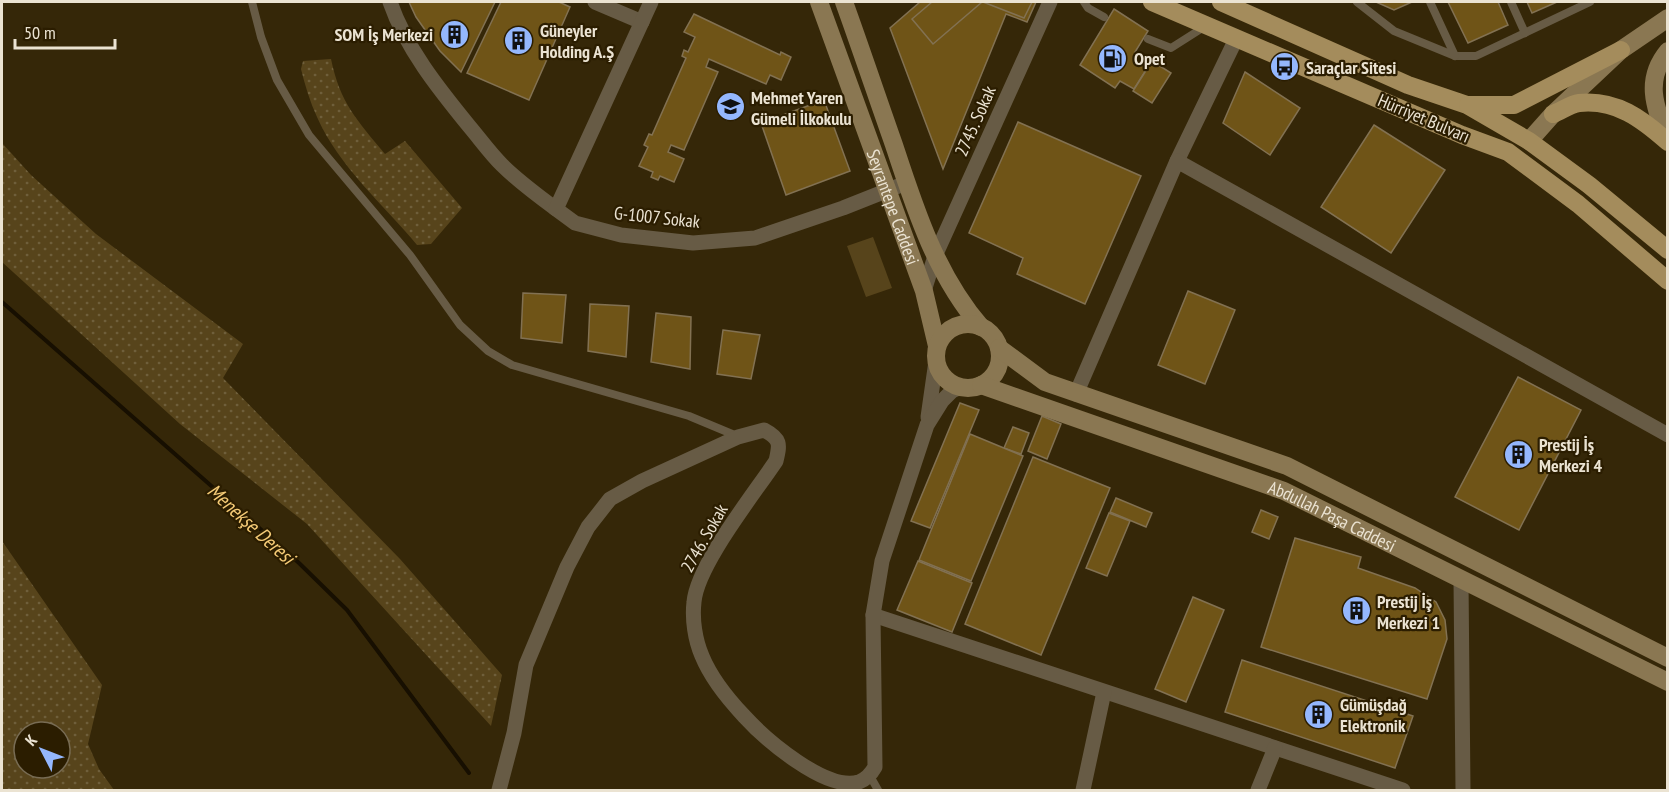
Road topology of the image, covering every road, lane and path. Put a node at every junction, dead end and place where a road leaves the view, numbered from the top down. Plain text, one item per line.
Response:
1 (252, 2) edge
2 (390, 2) edge
3 (595, 2) edge
4 (651, 2) edge
5 (819, 2) edge
6 (844, 2) edge
7 (1050, 2) edge
8 (1084, 2) edge
9 (1152, 2) edge
10 (1221, 2) edge
11 (1357, 2) edge
12 (1430, 2) edge
13 (1511, 2) edge
14 (1589, 2) edge
15 (1104, 17) dead end
16 (1668, 18) edge
17 (642, 22) junction
18 (1207, 26) junction
19 (1525, 33) junction
20 (1148, 39) dead end
21 (1236, 39) junction
22 (1621, 50) junction
23 (1668, 51) edge
24 (1455, 56) junction
25 (1467, 105) junction
26 (1553, 114) junction
27 (1529, 141) junction
28 (1668, 142) edge
29 (1177, 161) junction
30 (1529, 167) junction
31 (906, 183) junction
32 (887, 190) junction
33 (556, 209) junction
34 (1668, 252) edge
35 (935, 256) junction
36 (1641, 258) junction
37 (1668, 281) edge
38 (924, 291) junction
39 (981, 327) junction
40 (999, 348) junction
41 (937, 353) junction
42 (981, 385) junction
43 (961, 387) junction
44 (1076, 394) junction
45 (927, 425) junction
46 (1668, 435) edge
47 (738, 437) junction
48 (1461, 580) junction
49 (873, 615) junction
50 (1668, 658) edge
51 (1668, 682) edge
52 (1104, 692) junction
53 (1275, 748) junction
54 (870, 776) junction
55 (499, 790) edge
56 (878, 790) edge
57 (1083, 790) edge
58 (1258, 790) edge
59 (1403, 790) edge
60 (1463, 790) edge

1 - 47 lane
2 - 33 street, G-1007 Sokak
3 - 17 street
4 - 17 street
5 - 32 main road, Seyrantepe Caddesi
6 - 31 main road, Seyrantepe Caddesi
7 - 35 street, 2745. Sokak
8 - 15 lane
9 - 18 main road, Hürriyet Bulvarı
10 - 25 main road, Hürriyet Bulvarı
11 - 24 lane
12 - 24 lane
13 - 19 lane
14 - 19 lane
16 - 22 main road
17 - 33 street
18 - 20 lane
18 - 21 main road, Hürriyet Bulvarı
19 - 24 lane
21 - 29 street
21 - 30 main road, Hürriyet Bulvarı
22 - 25 main road
22 - 26 main road
23 - 28 main road
25 - 27 main road, Hürriyet Bulvarı
26 - 27 main road
26 - 28 main road
27 - 30 main road
27 - 34 main road, Hürriyet Bulvarı
29 - 44 street
29 - 46 street
30 - 36 main road, Hürriyet Bulvarı
31 - 32 street, G-1007 Sokak
31 - 35 main road, Seyrantepe Caddesi
32 - 33 street, G-1007 Sokak
32 - 38 main road, Seyrantepe Caddesi
34 - 36 main road
35 - 38 street, 2745. Sokak
35 - 39 main road, Seyrantepe Caddesi
36 - 37 main road, Hürriyet Bulvarı
38 - 41 main road, Seyrantepe Caddesi
39 - 40 main road
39 - 41 main road
40 - 42 main road
40 - 44 main road, Abdullah Paşa Caddesi
41 - 43 main road
41 - 45 street
42 - 43 main road
42 - 48 main road, Abdullah Paşa Caddesi
43 - 45 street
44 - 50 main road, Abdullah Paşa Caddesi
45 - 49 street
47 - 54 street, 2746. Sokak
47 - 55 street, 2746. Sokak
48 - 51 main road, Abdullah Paşa Caddesi
48 - 60 street
49 - 52 street
49 - 54 street
52 - 53 street
52 - 57 street
53 - 58 street
53 - 59 street
54 - 56 lane

